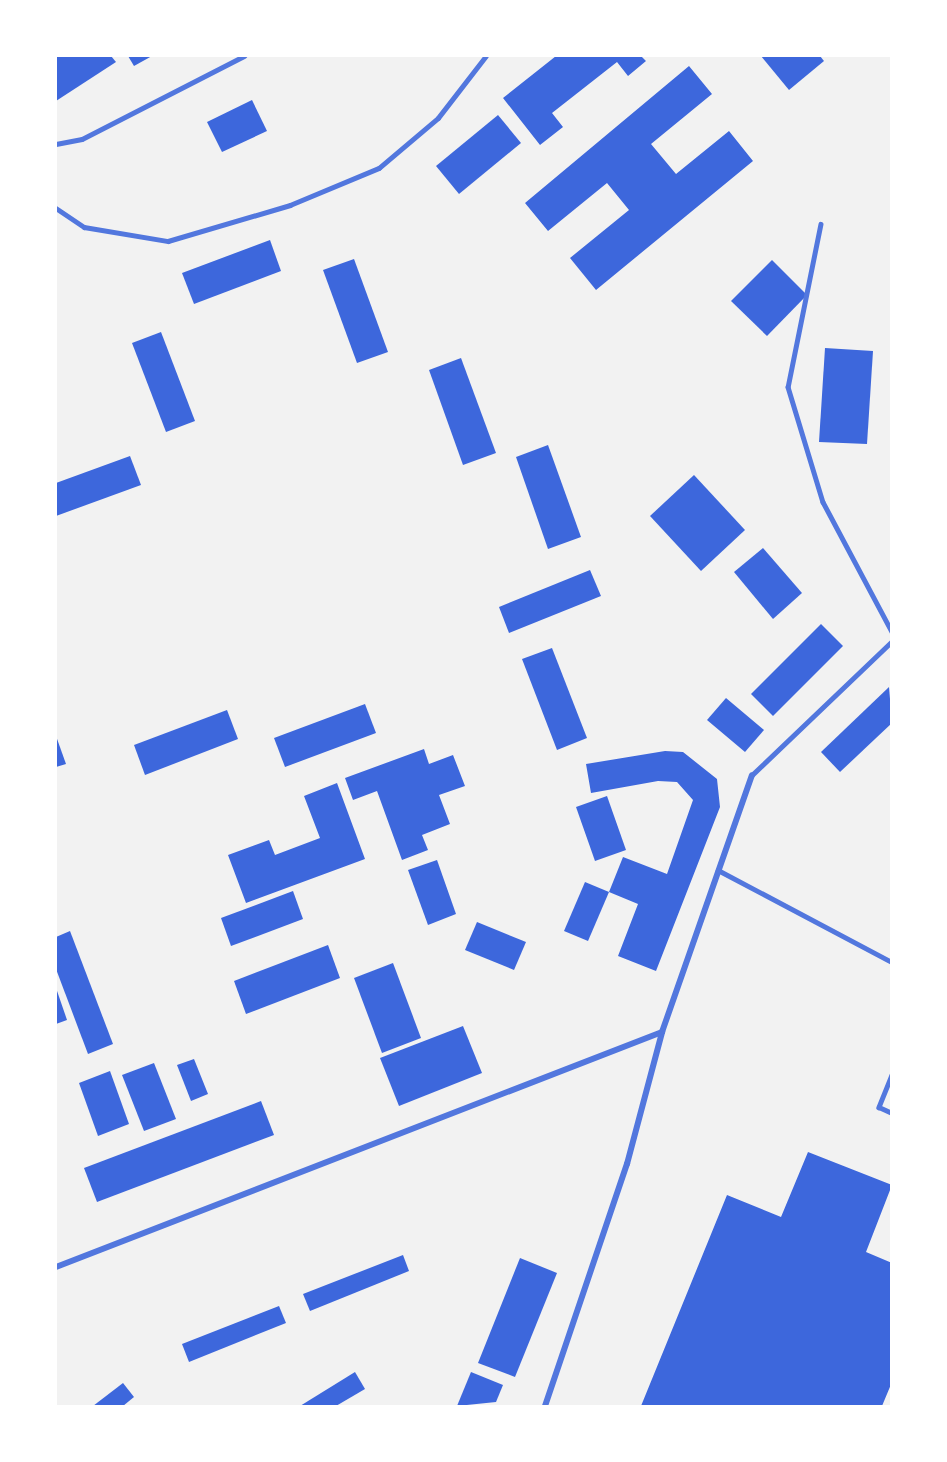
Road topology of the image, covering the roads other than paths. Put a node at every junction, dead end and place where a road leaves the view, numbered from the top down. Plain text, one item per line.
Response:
1 (244, 56) edge
2 (486, 56) edge
3 (56, 144) edge
4 (56, 208) edge
5 (821, 224) dead end
6 (891, 632) edge
7 (891, 641) edge
8 (752, 775) joint
9 (718, 870) junction
10 (891, 962) edge
11 (662, 1032) junction
12 (891, 1075) edge
13 (891, 1113) edge
14 (56, 1267) edge
15 (545, 1407) edge

1 - 3 lane
2 - 4 lane
5 - 6 lane
7 - 8 lane
8 - 9 street
9 - 10 lane
9 - 11 street
11 - 14 street
11 - 15 street
12 - 13 lane

